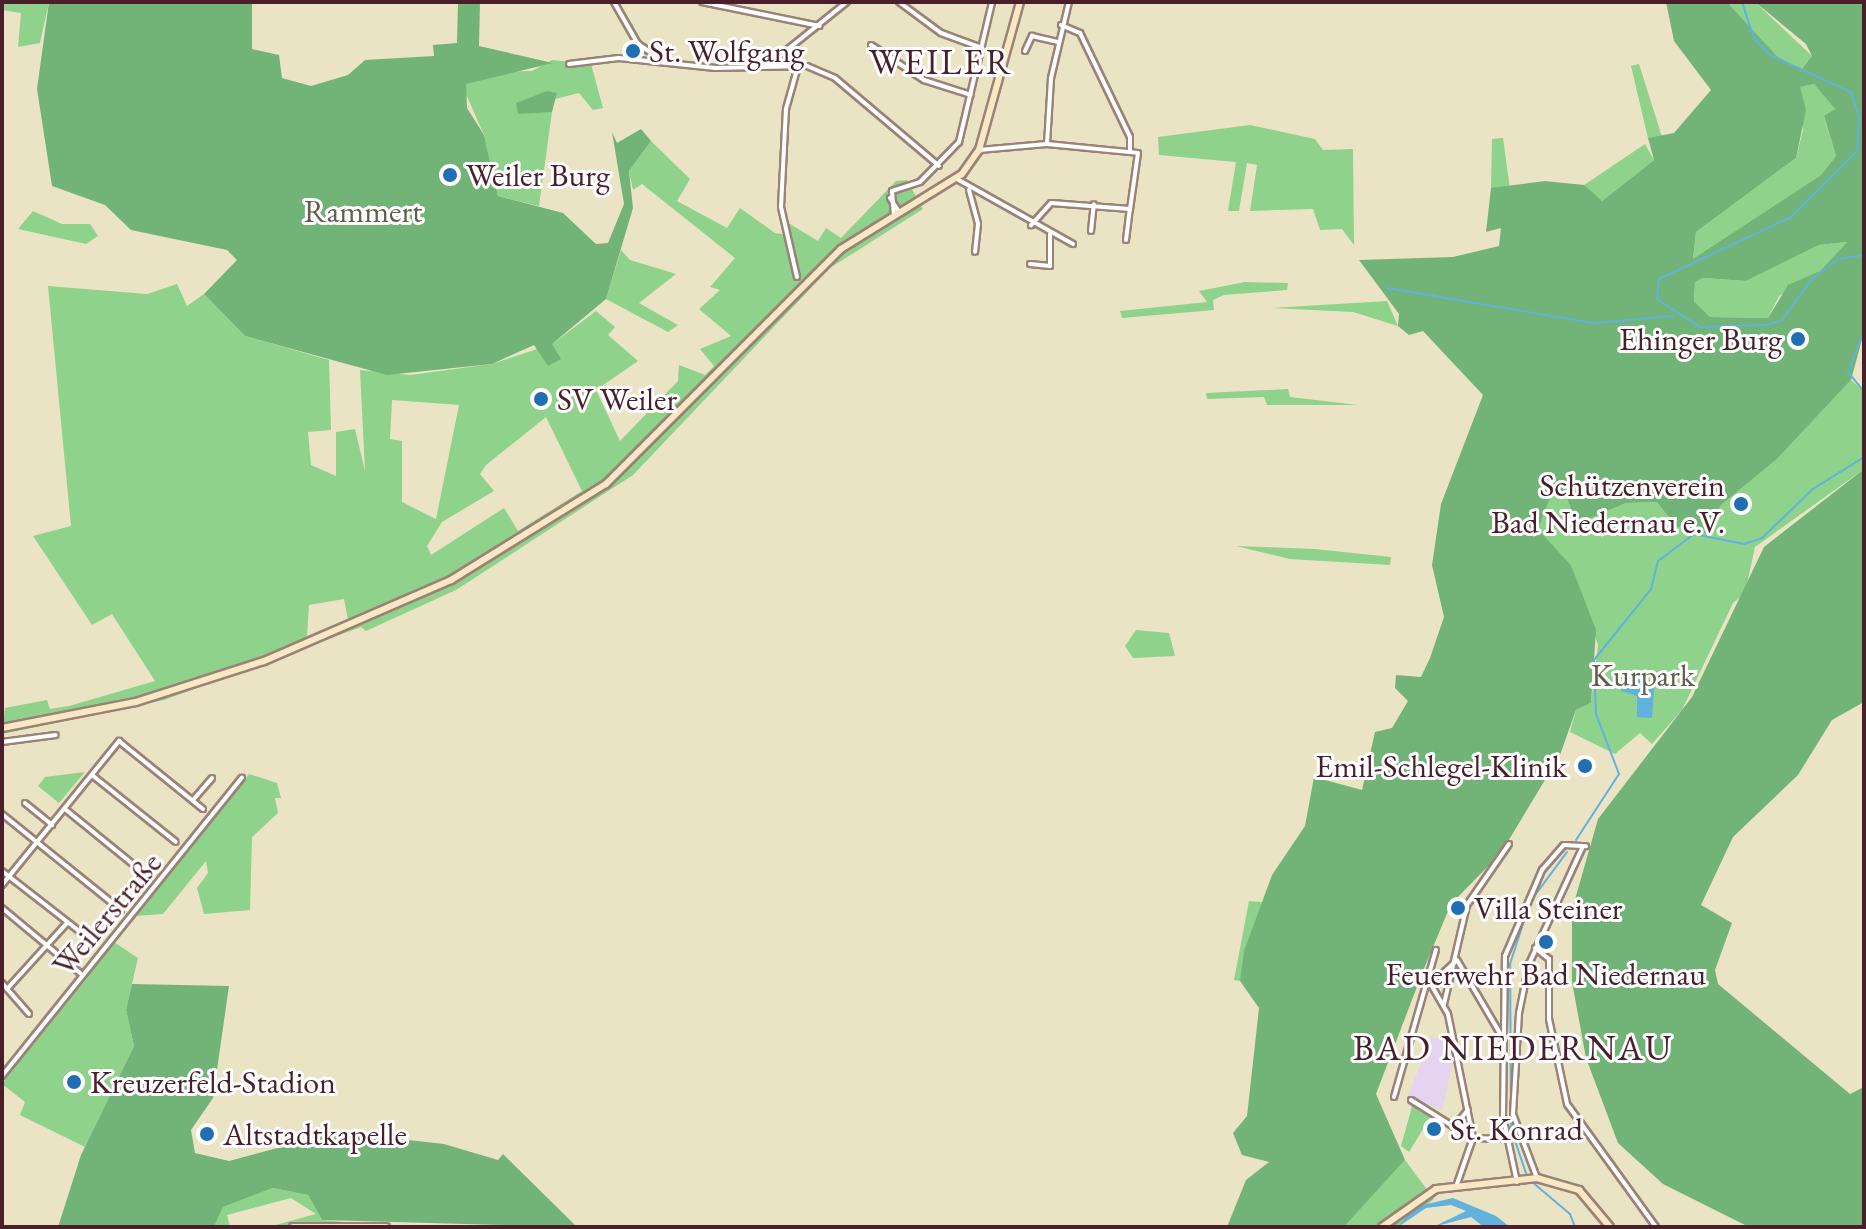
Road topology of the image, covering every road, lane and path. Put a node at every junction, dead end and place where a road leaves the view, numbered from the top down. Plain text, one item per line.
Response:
1 (614, 2) edge
2 (702, 2) edge
3 (847, 2) edge
4 (899, 2) edge
5 (992, 2) edge
6 (1020, 2) edge
7 (1069, 2) edge
8 (1061, 25) junction
9 (820, 26) junction
10 (1057, 42) junction
11 (871, 45) dead end
12 (982, 48) junction
13 (1025, 51) dead end
14 (662, 60) junction
15 (569, 64) dead end
16 (768, 65) junction
17 (798, 66) junction
18 (971, 95) junction
19 (1047, 144) junction
20 (979, 150) junction
21 (1130, 152) junction
22 (939, 166) junction
23 (957, 179) junction
24 (969, 190) junction
25 (1094, 204) junction
26 (1130, 209) junction
27 (896, 213) junction
28 (1031, 225) junction
29 (1091, 231) dead end
30 (1050, 234) junction
31 (1126, 240) dead end
32 (1073, 244) dead end
33 (975, 252) dead end
34 (1030, 264) dead end
35 (797, 277) dead end
36 (2, 728) edge
37 (56, 735) dead end
38 (2, 742) edge
39 (92, 775) junction
40 (242, 777) dead end
41 (212, 778) dead end
42 (193, 800) junction
43 (25, 803) dead end
44 (65, 809) junction
45 (203, 809) dead end
46 (2, 814) edge
47 (52, 825) junction
48 (37, 842) junction
49 (176, 842) dead end
50 (1509, 844) dead end
51 (2, 871) edge
52 (8, 877) junction
53 (150, 878) dead end
54 (2, 885) edge
55 (2, 908) edge
56 (121, 910) dead end
57 (67, 923) junction
58 (92, 941) dead end
59 (49, 945) junction
60 (1535, 948) junction
61 (1436, 950) dead end
62 (1457, 960) junction
63 (80, 973) junction
64 (1440, 976) dead end
65 (1429, 981) junction
66 (2, 983) edge
67 (7, 989) junction
68 (1444, 1004) junction
69 (29, 1014) dead end
70 (1502, 1035) junction
71 (2, 1076) edge
72 (1394, 1097) dead end
73 (1411, 1100) dead end
74 (1469, 1110) junction
75 (1473, 1138) junction
76 (1505, 1139) junction
77 (1535, 1179) junction
78 (1520, 1182) junction
79 (1457, 1184) junction
80 (293, 1227) edge
81 (386, 1227) edge
82 (1382, 1227) edge
83 (1610, 1227) edge
84 (1656, 1227) edge

1 - 14 street
2 - 9 street
3 - 9 street
4 - 12 street
5 - 12 street
6 - 20 main road
7 - 8 street
8 - 10 street
8 - 21 street
9 - 16 street
10 - 13 street
10 - 19 street
11 - 18 street
12 - 18 street
14 - 15 street
14 - 16 street
16 - 17 street
17 - 22 street
17 - 35 street
18 - 22 street
19 - 20 street
19 - 21 street
20 - 23 main road
21 - 26 street
22 - 27 street
23 - 24 street
23 - 27 main road
24 - 28 street
24 - 33 street
25 - 26 street
25 - 28 street
25 - 29 street
26 - 31 street
27 - 36 main road
28 - 30 street
30 - 32 street
30 - 34 street
37 - 38 street
39 - 42 street
39 - 44 street
39 - 49 street
40 - 63 street, Weilerstraße
41 - 42 street
42 - 45 street
43 - 47 street
44 - 47 street
44 - 53 street
46 - 48 street
47 - 48 street
48 - 52 street
48 - 56 street
50 - 62 street
51 - 52 street
52 - 54 street
52 - 57 street
55 - 59 street
57 - 58 street
57 - 59 street
59 - 63 street
59 - 67 street
60 - 70 street
60 - 77 street
60 - 84 street
61 - 65 street
62 - 64 street
62 - 68 street
62 - 70 street
63 - 71 street, Weilerstraße
65 - 68 street
65 - 72 street
66 - 67 street
67 - 69 street
68 - 74 street
70 - 76 street
73 - 74 street
74 - 75 street
75 - 76 street
75 - 79 street
76 - 78 street
77 - 78 main road
77 - 83 main road
78 - 79 main road
79 - 82 main road
80 - 81 main road

